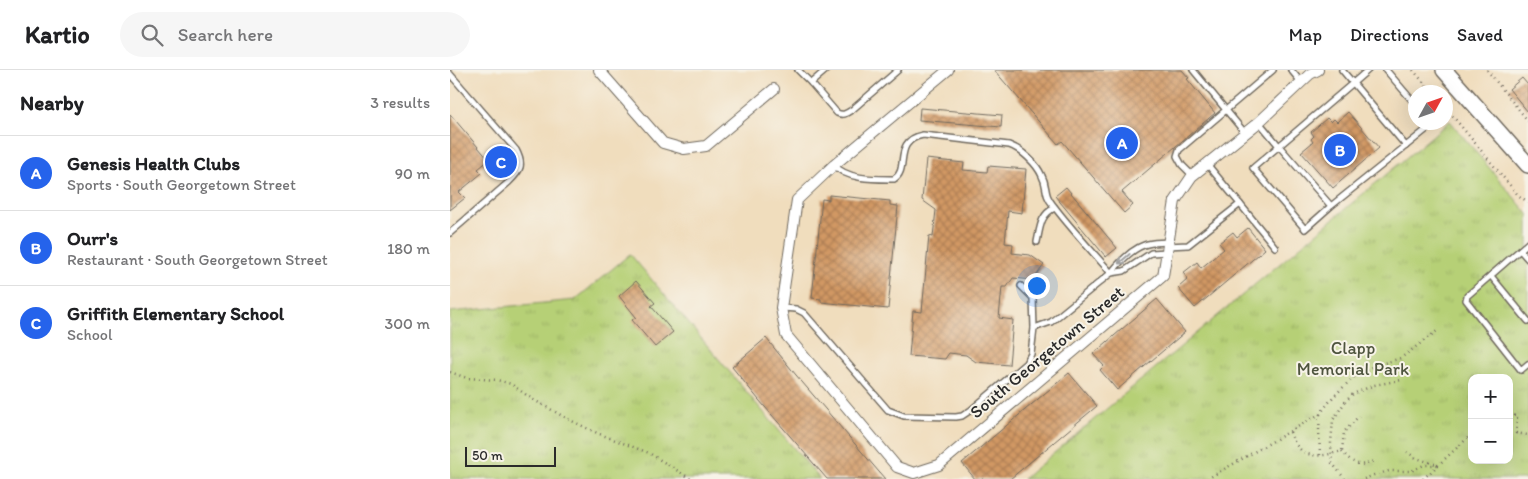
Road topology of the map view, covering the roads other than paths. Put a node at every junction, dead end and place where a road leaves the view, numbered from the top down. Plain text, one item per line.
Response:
1 (599, 70) edge
2 (798, 70) edge
3 (826, 70) edge
4 (898, 70) edge
5 (948, 70) edge
6 (1193, 70) edge
7 (1273, 70) edge
8 (1291, 70) edge
9 (1342, 70) edge
10 (1368, 70) edge
11 (1386, 70) edge
12 (1444, 70) edge
13 (1313, 71) edge
14 (450, 74) edge
15 (1302, 82) junction
16 (811, 83) junction
17 (1353, 83) junction
18 (774, 89) dead end
19 (1408, 96) edge
20 (1226, 109) junction
21 (1259, 122) junction
22 (1426, 130) edge
23 (1246, 133) junction
24 (1279, 146) junction
25 (1406, 146) junction
26 (1207, 164) junction
27 (1528, 165) edge
28 (834, 166) junction
29 (1192, 176) junction
30 (1240, 204) junction
31 (1332, 206) junction
32 (1055, 208) junction
33 (450, 233) edge
34 (1037, 242) dead end
35 (1528, 243) edge
36 (1167, 247) junction
37 (1275, 247) dead end
38 (1520, 250) junction
39 (1528, 259) edge
40 (1111, 273) junction
41 (1490, 276) junction
42 (1021, 286) dead end
43 (781, 308) junction
44 (1528, 322) edge
45 (1034, 328) junction
46 (1528, 364) edge

1 - 18 street
2 - 16 lane
3 - 16 lane
4 - 16 lane
5 - 28 street, South Georgetown Street
6 - 20 lane
7 - 20 lane
8 - 15 lane
9 - 17 lane
10 - 17 lane
11 - 19 lane
12 - 27 main road
13 - 15 street, South Georgetown Street
14 - 33 lane
15 - 21 street, South Georgetown Street
17 - 24 lane
17 - 25 lane
20 - 23 lane
20 - 29 lane
21 - 23 street, South Georgetown Street
21 - 24 lane
22 - 25 lane
23 - 26 street, South Georgetown Street
24 - 31 lane
24 - 31 lane
25 - 31 lane
26 - 29 street, South Georgetown Street
26 - 30 lane
28 - 32 lane
28 - 43 street, South Georgetown Street
29 - 36 street, South Georgetown Street
30 - 36 lane
30 - 37 lane
32 - 34 lane
32 - 40 lane
35 - 38 lane
36 - 40 lane
36 -> 40 lane
36 - 43 street, South Georgetown Street
38 - 39 lane
38 - 41 lane
40 - 45 lane
41 - 44 lane
41 - 46 lane
42 - 45 lane
43 - 45 lane

